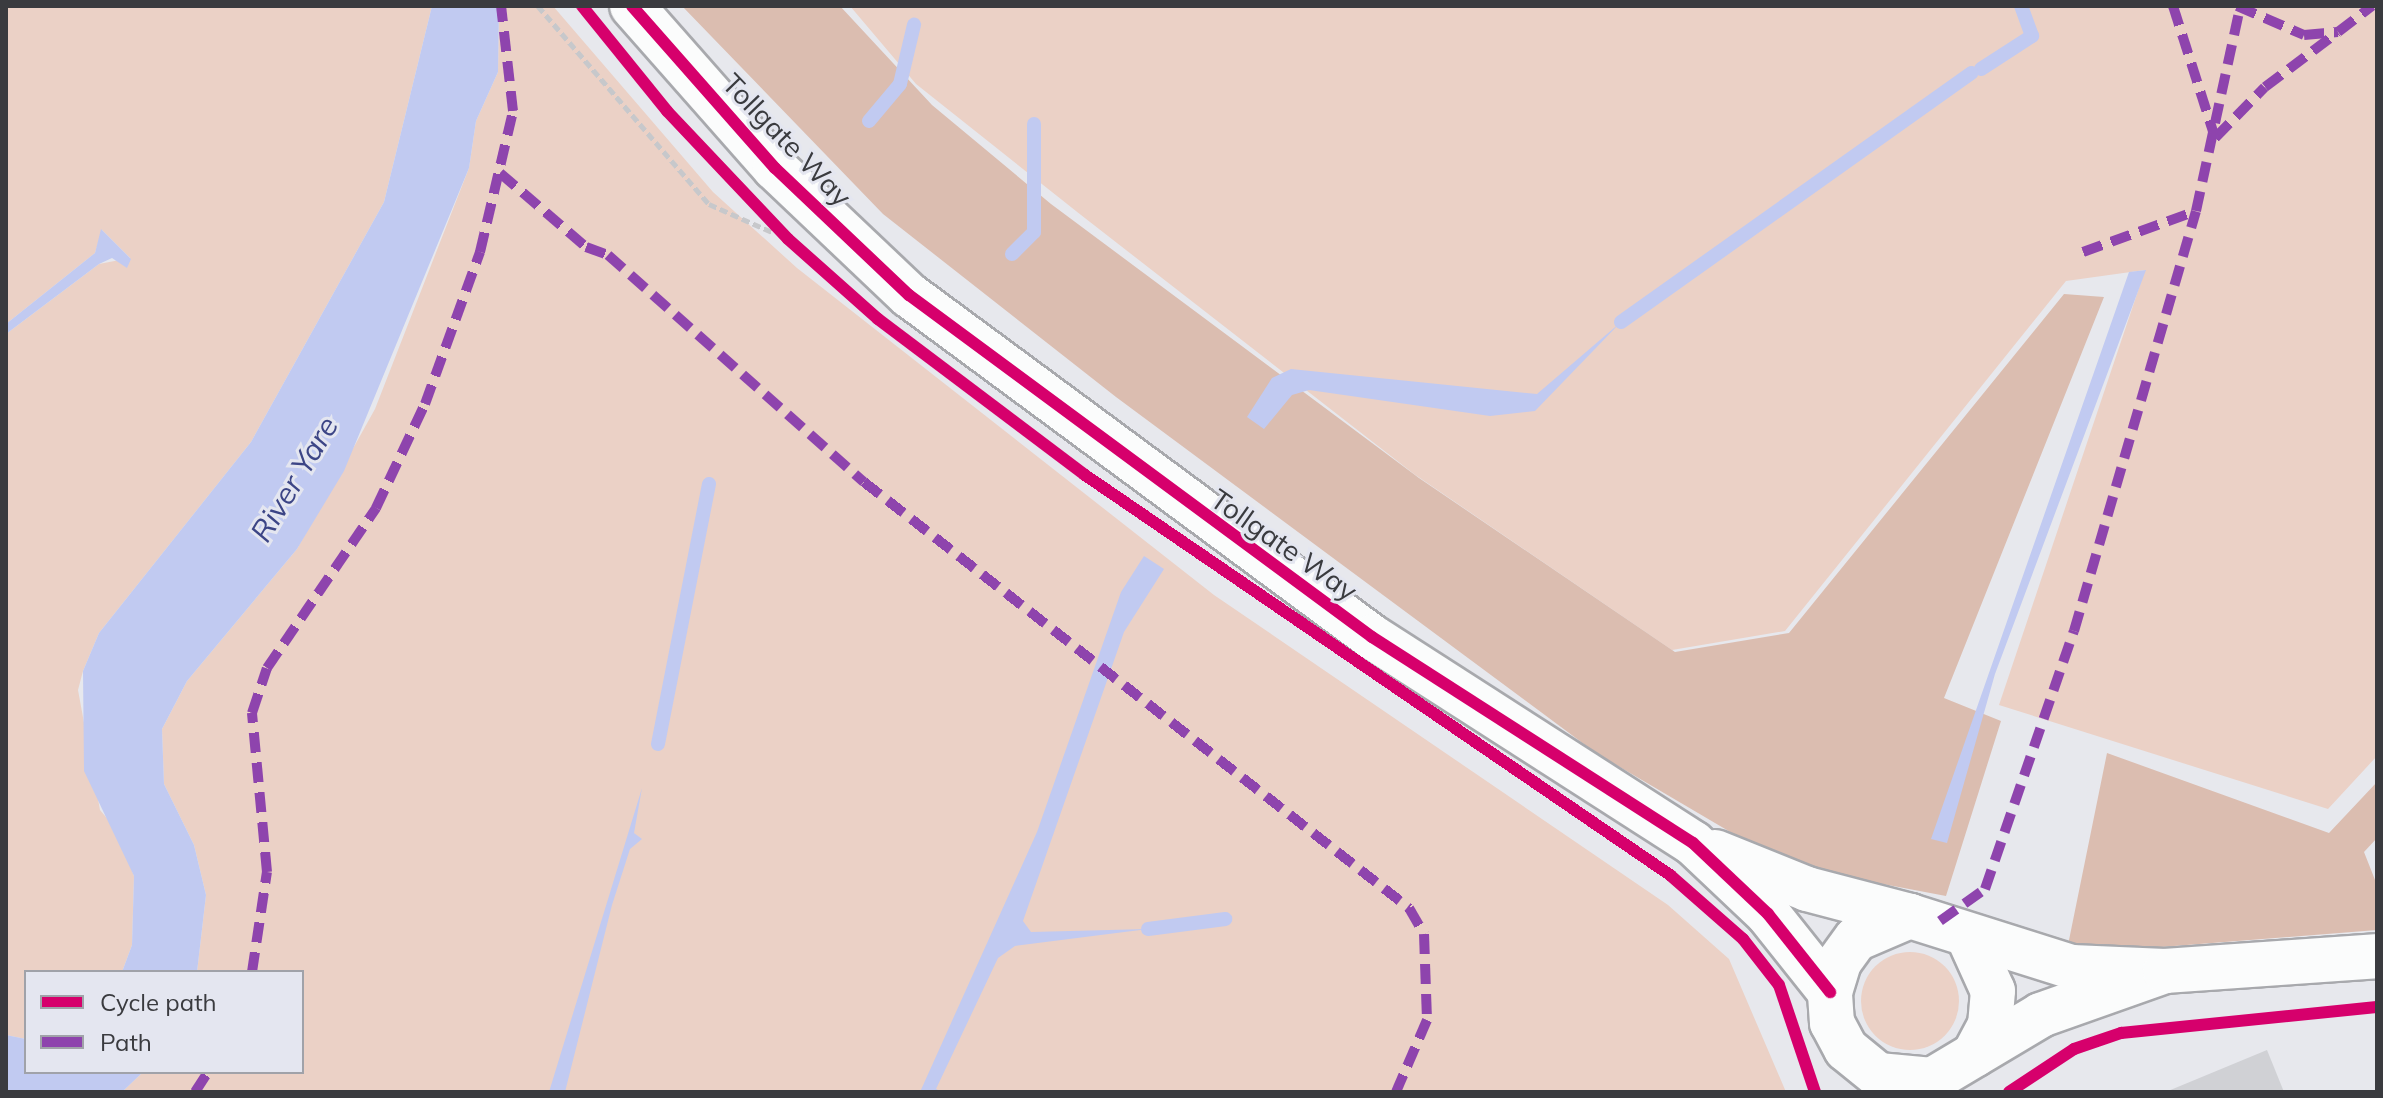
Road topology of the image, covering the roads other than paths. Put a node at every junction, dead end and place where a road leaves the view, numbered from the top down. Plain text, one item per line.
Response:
1 (632, 6) edge
2 (1693, 843) junction
3 (1910, 916) junction
4 (1968, 936) junction
5 (2377, 956) edge
6 (2165, 971) junction
7 (1830, 992) junction
8 (1846, 1049) junction
9 (1960, 1072) edge
10 (1856, 1092) edge

1 - 2 street, Tollgate Way
2 - 3 street, Tollgate Way
2 - 7 street, Tollgate Way
3 - 4 street
3 - 7 street
4 - 6 street
4 - 9 street
5 - 6 street
6 - 9 street
7 - 8 street
8 - 9 street
8 - 10 street

